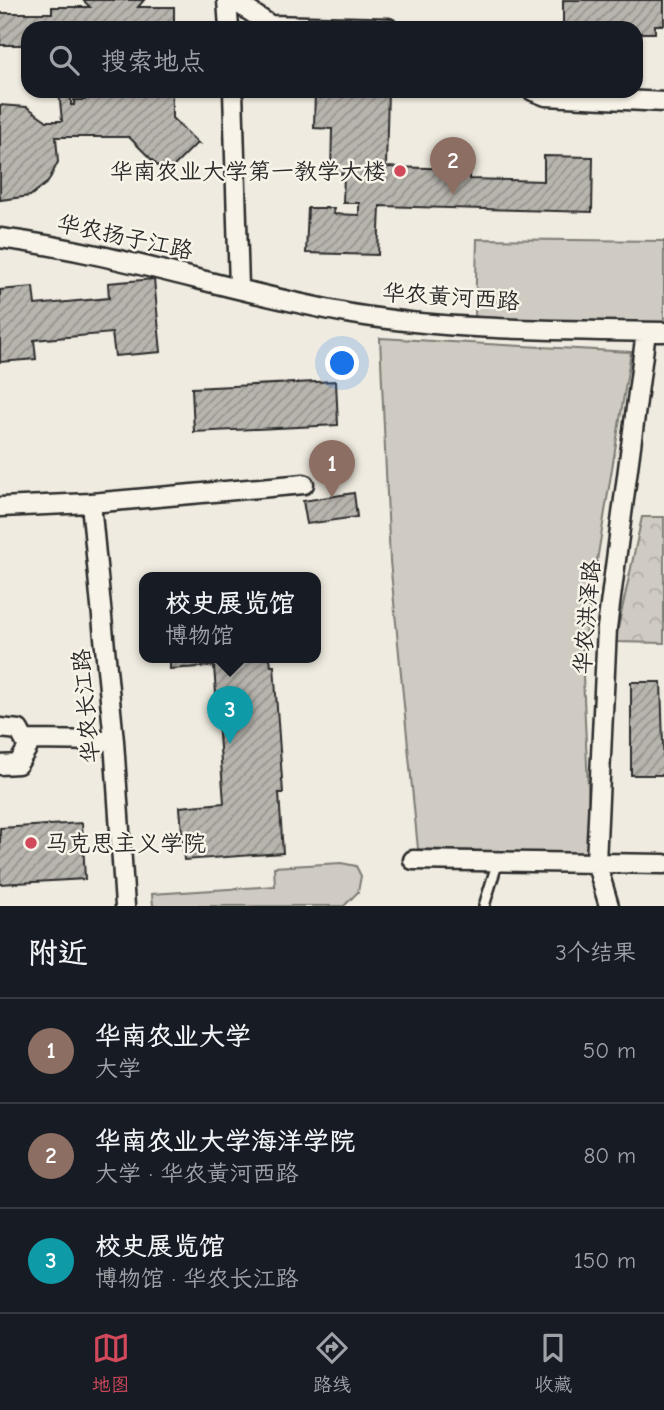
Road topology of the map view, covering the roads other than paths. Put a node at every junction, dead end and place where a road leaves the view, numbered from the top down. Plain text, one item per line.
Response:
1 (230, 0) edge
2 (229, 21) edge
3 (264, 21) edge
4 (233, 98) edge
5 (585, 98) edge
6 (664, 102) edge
7 (0, 238) edge
8 (239, 287) junction
9 (655, 332) edge
10 (304, 484) dead end
11 (91, 503) junction
12 (0, 507) edge
13 (0, 728) edge
14 (27, 740) junction
15 (114, 741) junction
16 (0, 765) edge
17 (413, 860) dead end
18 (498, 861) junction
19 (596, 862) junction
20 (664, 864) edge
21 (125, 906) edge
22 (484, 906) edge
23 (610, 906) edge

1 - 2 street
1 - 3 street
4 - 8 street
5 - 6 street
7 - 8 street, 华农扬子江路
8 - 9 street, 华农黄河西路
9 - 19 street, 华农洪泽路
10 - 11 street
11 - 12 street
11 - 15 street, 华农长江路
13 - 14 street
14 - 15 street
14 - 16 street
15 - 21 street, 华农长江路
17 - 18 street
18 - 19 street
18 - 22 lane
19 - 20 street
19 - 23 street, 华农洪泽路

